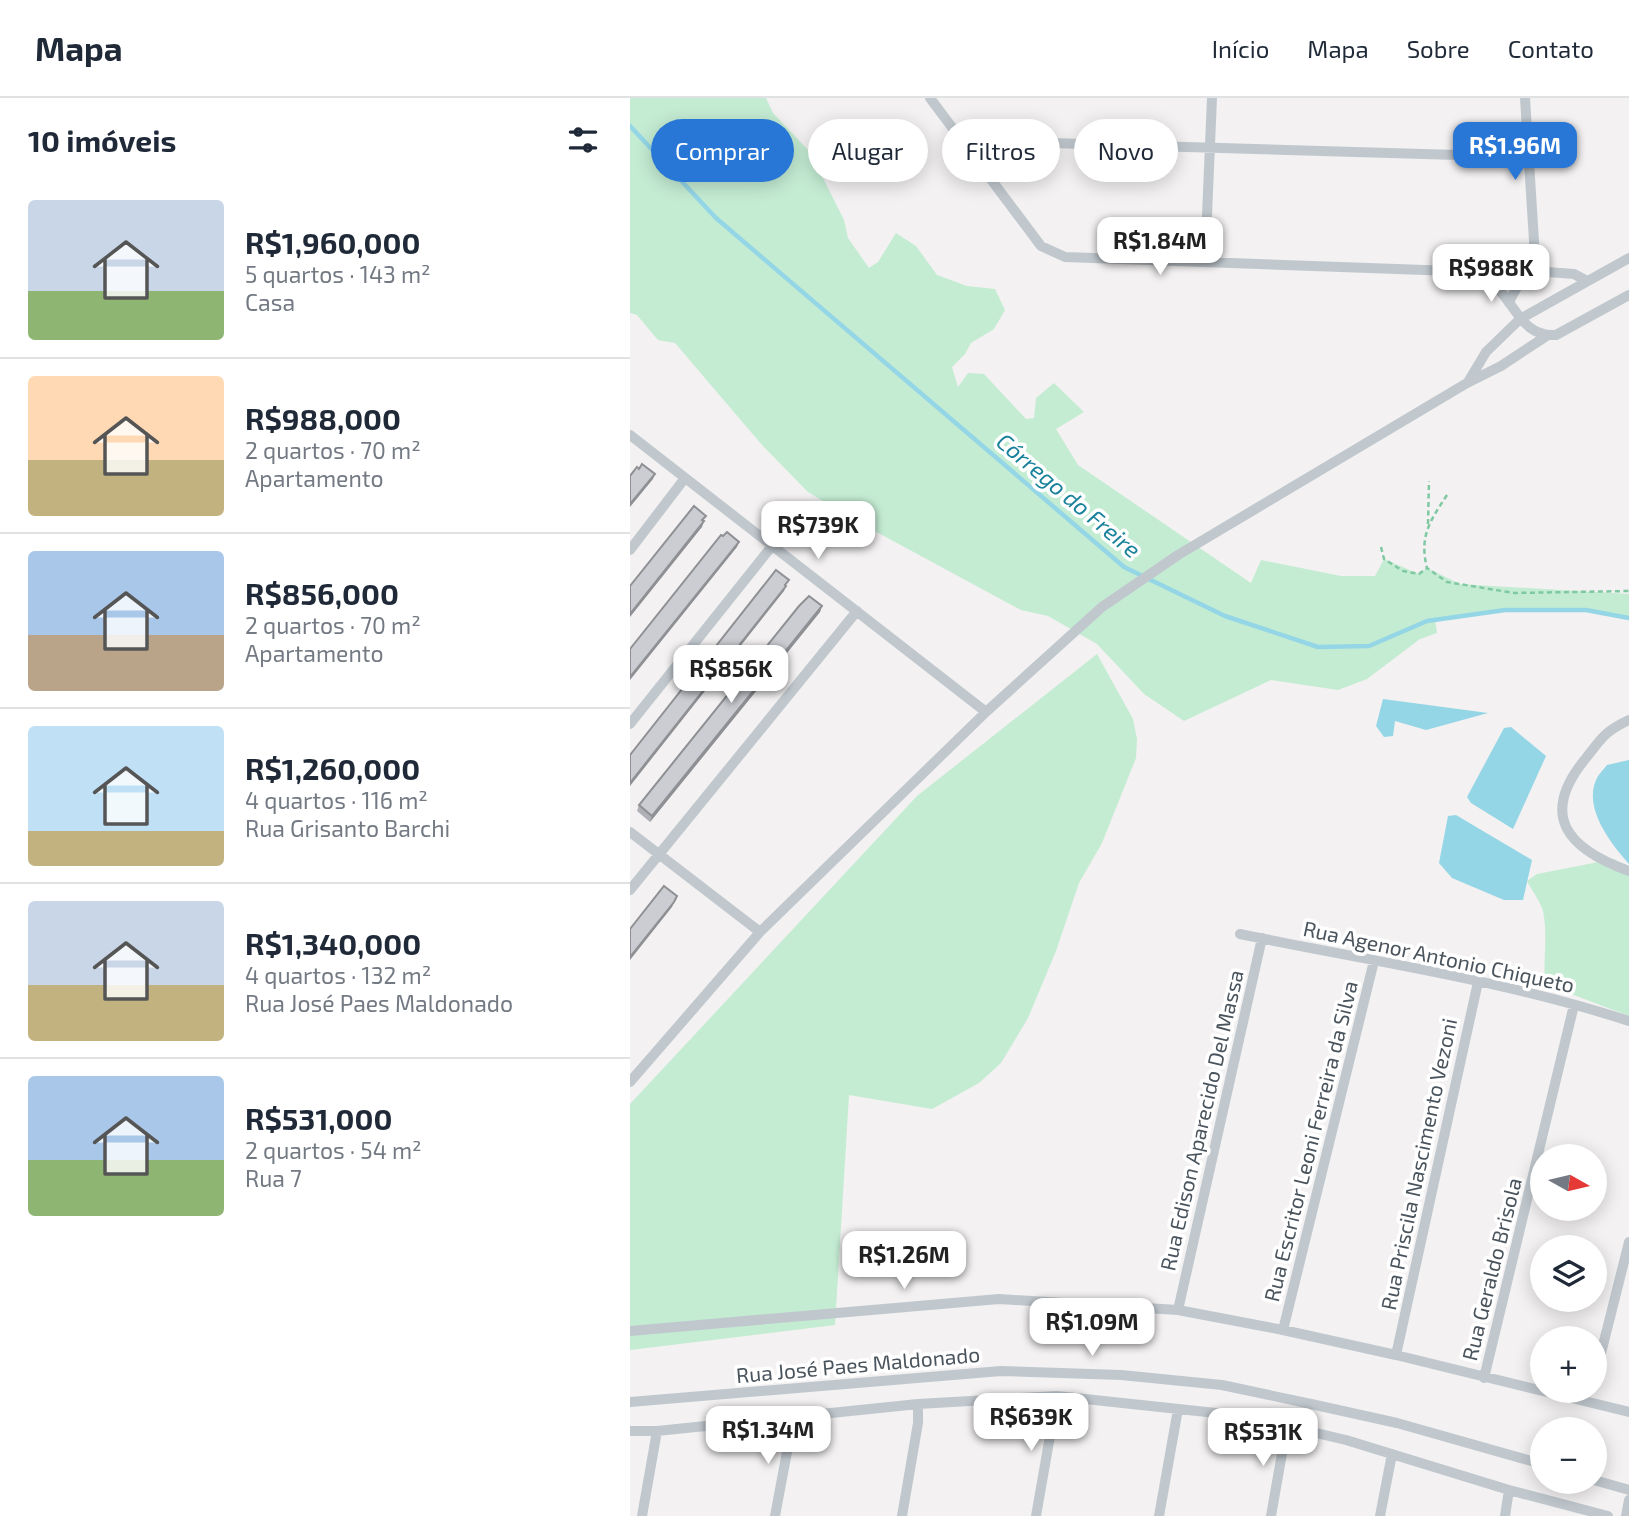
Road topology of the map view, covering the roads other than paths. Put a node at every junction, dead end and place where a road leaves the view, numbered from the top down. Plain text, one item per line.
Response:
1 (930, 98) edge
2 (1212, 98) edge
3 (1525, 98) edge
4 (945, 119) edge
5 (1060, 143) edge
6 (1210, 146) junction
7 (1529, 157) junction
8 (993, 182) edge
9 (1629, 258) edge
10 (1205, 262) junction
11 (1529, 271) junction
12 (1481, 272) junction
13 (1587, 281) junction
14 (1629, 295) edge
15 (1509, 303) junction
16 (1520, 319) junction
17 (1548, 335) junction
18 (1466, 383) junction
19 (630, 435) edge
20 (685, 478) junction
21 (772, 545) junction
22 (630, 550) edge
23 (857, 611) junction
24 (986, 712) junction
25 (1629, 720) edge
26 (630, 724) edge
27 (630, 832) edge
28 (659, 854) junction
29 (1629, 871) edge
30 (630, 890) edge
31 (760, 932) junction
32 (1240, 934) dead end
33 (1262, 938) junction
34 (1374, 961) junction
35 (1478, 982) junction
36 (1574, 1005) junction
37 (1629, 1021) edge
38 (630, 1082) edge
39 (1629, 1242) edge
40 (1178, 1310) junction
41 (1607, 1329) edge
42 (1283, 1330) junction
43 (630, 1331) edge
44 (1396, 1355) junction
45 (1484, 1378) junction
46 (1530, 1386) edge
47 (1057, 1396) junction
48 (630, 1402) edge
49 (1606, 1403) edge
50 (918, 1404) junction
51 (1178, 1409) junction
52 (1629, 1412) edge
53 (790, 1418) junction
54 (1287, 1425) junction
55 (630, 1431) edge
56 (657, 1431) junction
57 (1392, 1454) junction
58 (1530, 1461) edge
59 (1607, 1484) edge
60 (1509, 1490) junction
61 (1629, 1490) edge
62 (1629, 1500) edge
63 (642, 1516) edge
64 (775, 1516) edge
65 (902, 1516) edge
66 (1036, 1516) edge
67 (1159, 1516) edge
68 (1271, 1516) edge
69 (1380, 1516) edge
70 (1505, 1516) edge
71 (1608, 1516) edge
72 (1626, 1516) edge

1 - 4 street
2 - 6 street
3 - 7 street
5 - 6 street
6 - 7 street
6 - 10 street
7 - 11 street
8 - 10 street
9 - 13 street
10 - 12 street
11 - 12 street
11 - 13 street
11 - 15 street
12 - 15 street
13 - 16 street
14 - 17 street
15 - 16 street
16 - 17 street
16 - 18 street
17 - 18 street
18 - 24 street
19 - 20 street
20 - 21 street
20 - 22 street
21 - 23 street
21 - 26 street
23 - 24 street
23 - 28 street
24 - 31 street
25 - 29 street
27 - 28 street
28 - 30 street
28 - 31 street
31 - 38 street
32 - 33 street, Rua Agenor Antonio Chiqueto
33 - 34 street, Rua Agenor Antonio Chiqueto
33 - 40 street, Rua Edison Aparecido Del Massa
34 - 35 street, Rua Agenor Antonio Chiqueto
34 - 42 street, Rua Escritor Leoni Ferreira da Silva
35 - 36 street, Rua Agenor Antonio Chiqueto
35 - 44 street, Rua Priscila Nascimento Vezoni
36 - 37 street, Rua Agenor Antonio Chiqueto
36 - 45 street, Rua Geraldo Brisola
39 - 41 street
40 - 42 street
40 - 43 street
42 - 44 street
44 - 45 street
45 - 46 street
47 - 50 street
47 - 51 street
47 - 66 street
48 - 58 street, Rua José Paes Maldonado
49 - 52 street
50 - 53 street
50 - 65 street
51 - 54 street
51 - 67 street
53 - 56 street
53 - 64 street
54 - 57 street
54 - 68 street
55 - 56 street
56 - 63 street
57 - 60 street
57 - 69 street
59 - 61 street
60 - 70 street
60 - 71 street
62 - 72 street

